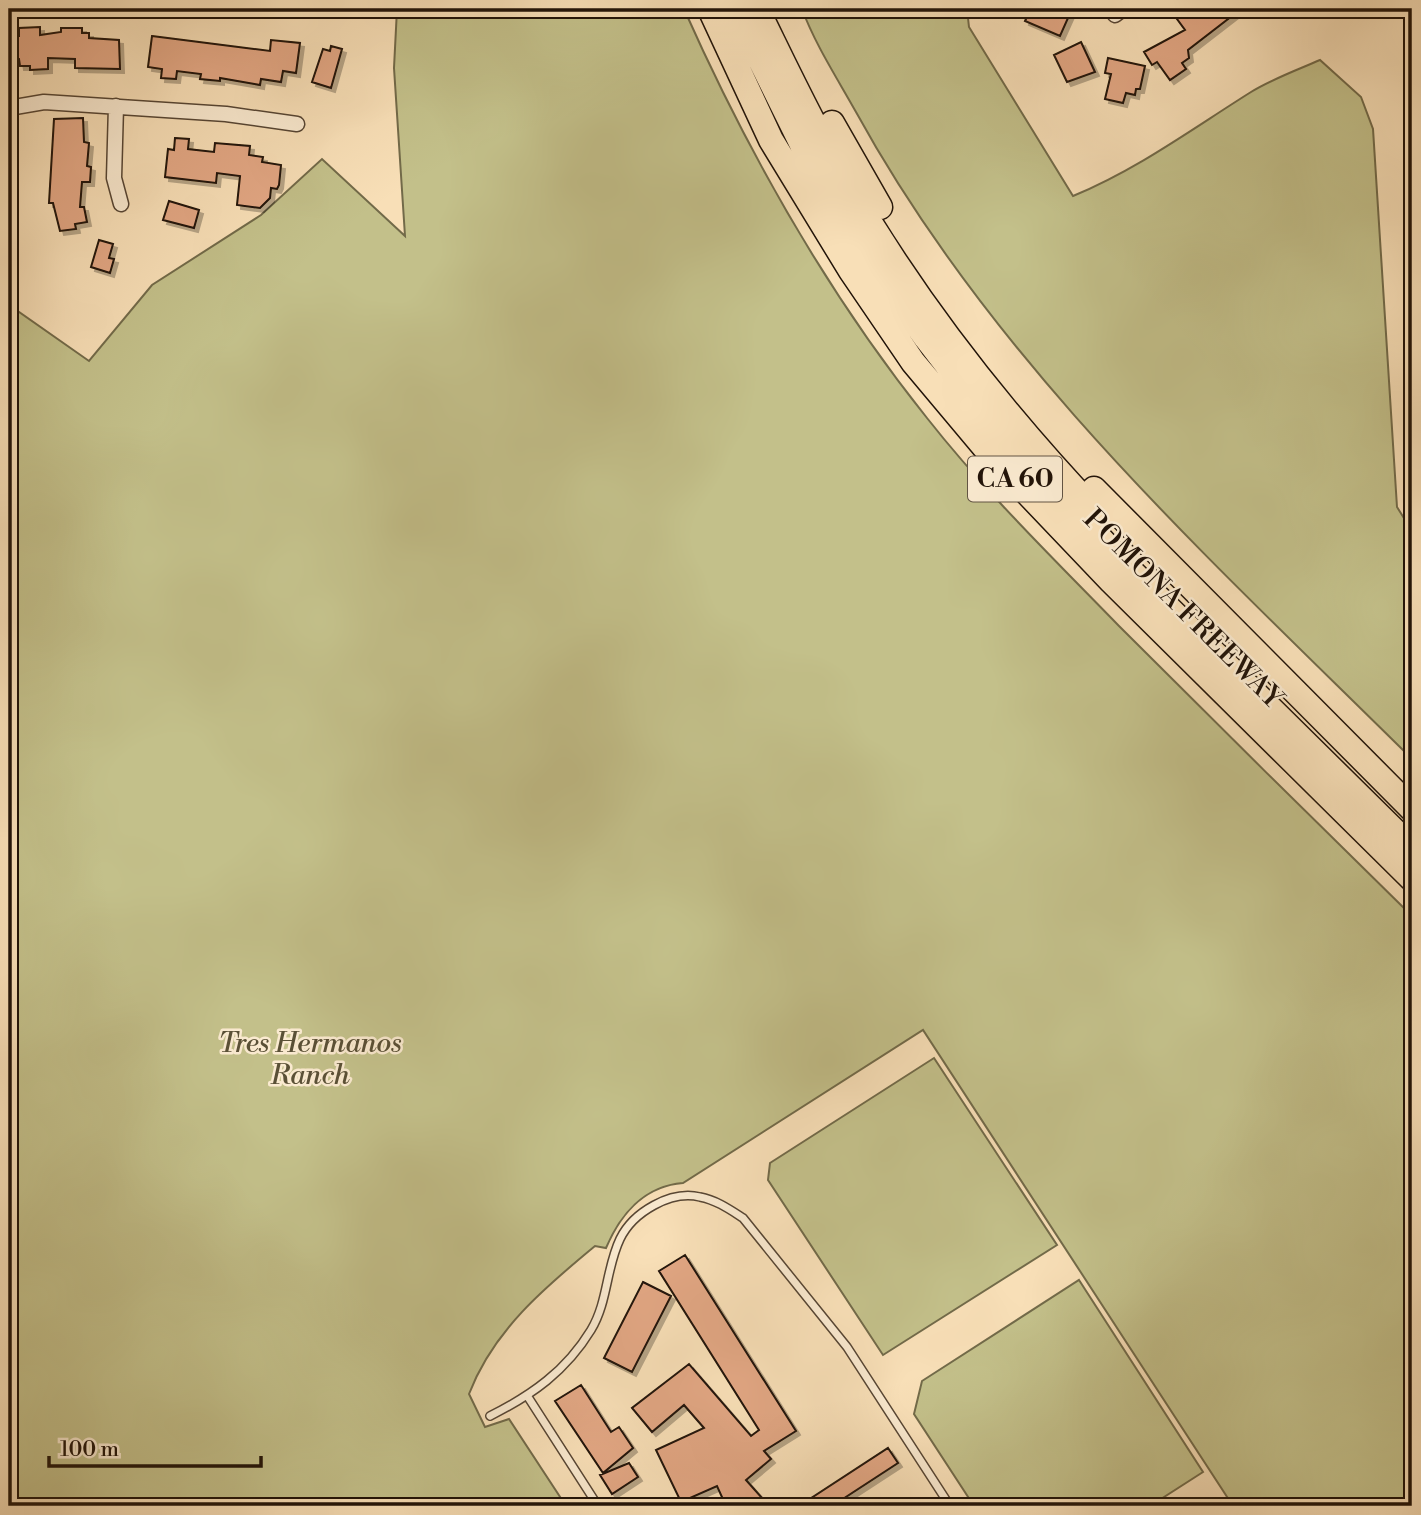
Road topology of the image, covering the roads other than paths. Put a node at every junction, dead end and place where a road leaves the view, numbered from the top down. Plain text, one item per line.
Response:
1 (710, 9) edge
2 (736, 9) edge
3 (757, 9) edge
4 (774, 9) edge
5 (116, 106) junction
6 (9, 108) edge
7 (297, 124) dead end
8 (121, 204) dead end
9 (1412, 808) edge
10 (1412, 834) edge
11 (1412, 848) edge
12 (1412, 880) edge
13 (528, 1397) junction
14 (490, 1416) dead end
15 (598, 1506) edge
16 (950, 1506) edge

1 - 12 highway, POMONA FREEWAY / CA 60
2 - 11 highway
3 - 10 highway
4 - 9 highway, POMONA FREEWAY / CA 60
5 - 6 street
5 - 7 street
5 - 8 street
13 - 14 lane
13 - 15 lane
13 - 16 lane

